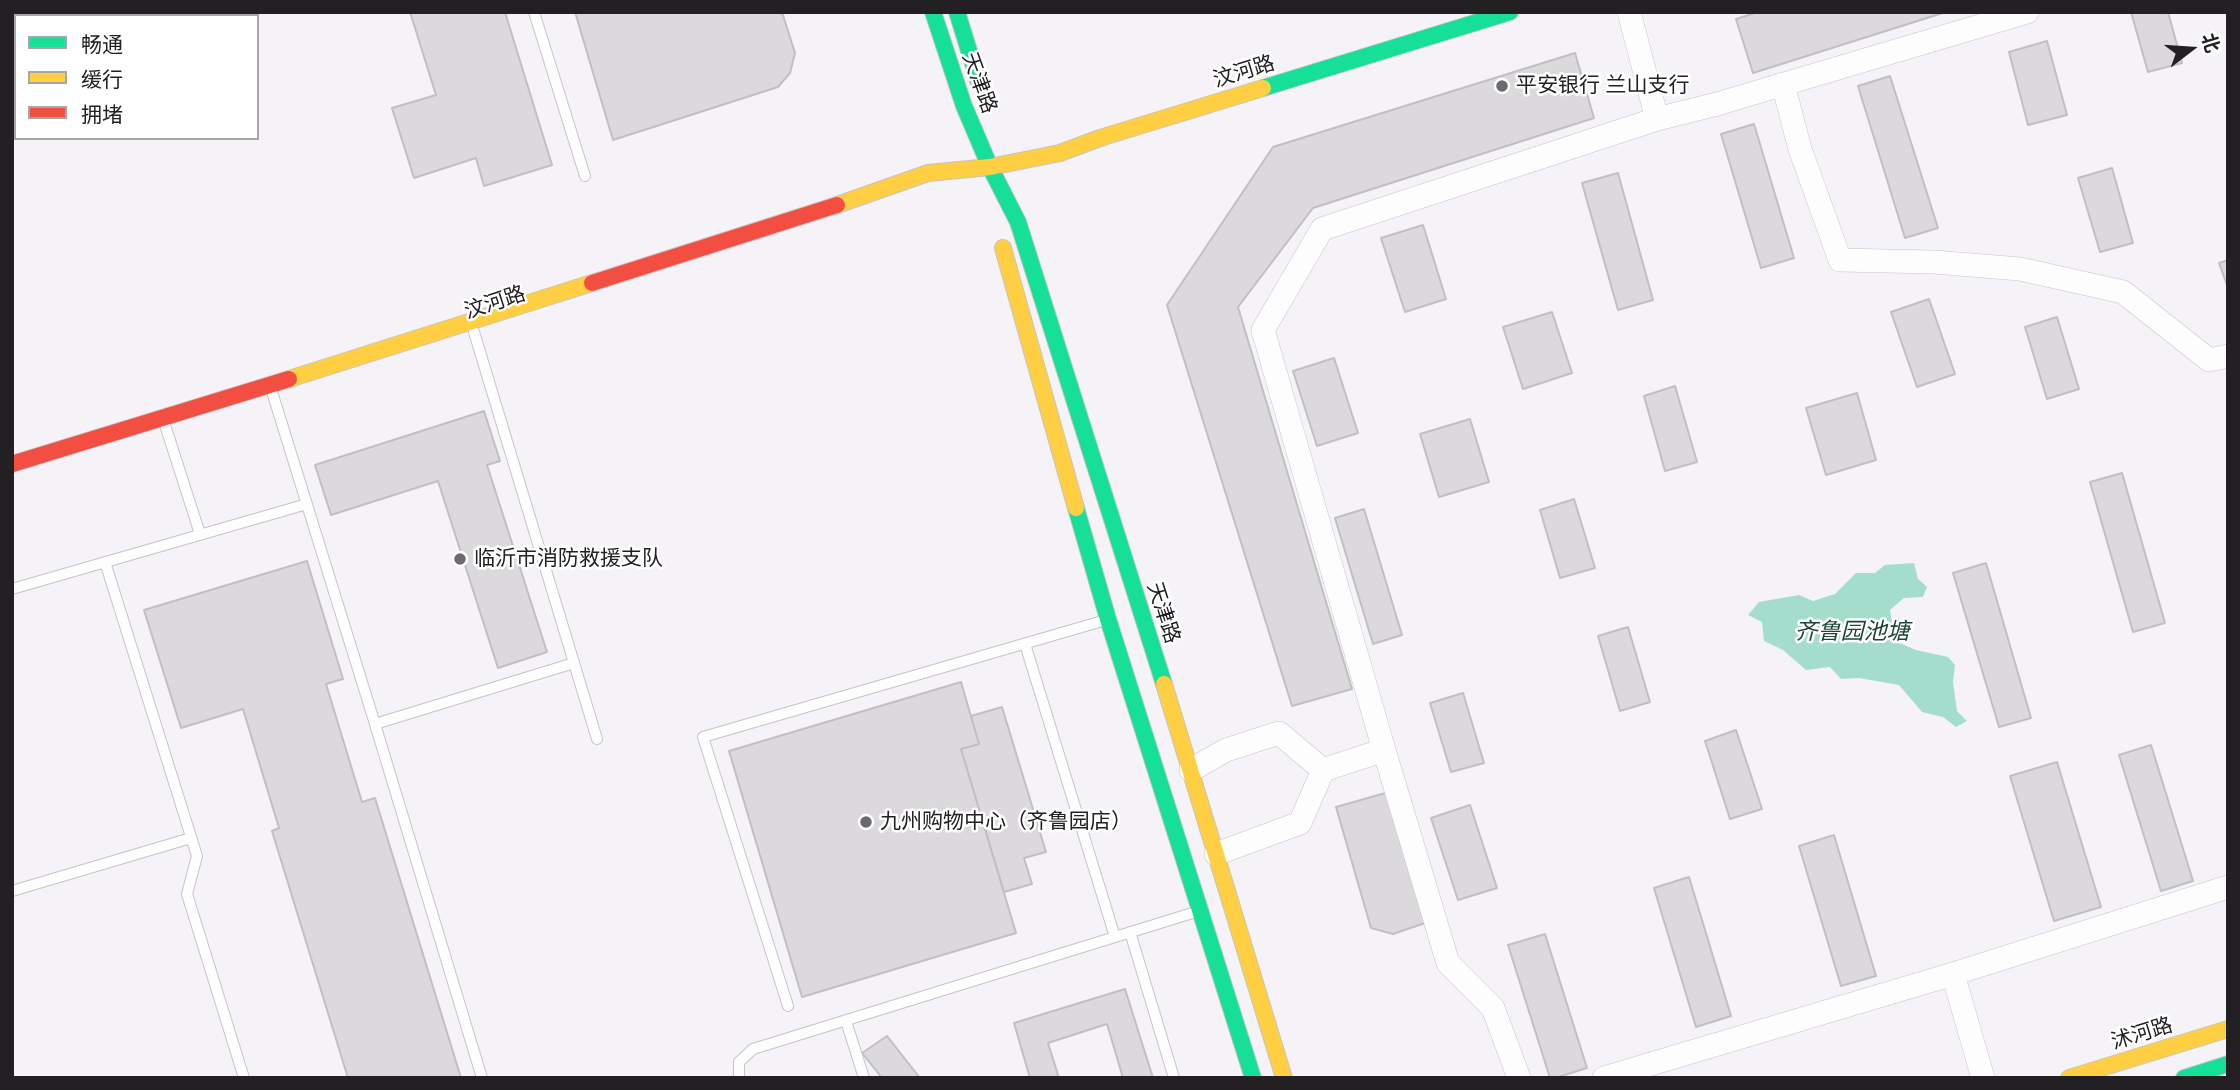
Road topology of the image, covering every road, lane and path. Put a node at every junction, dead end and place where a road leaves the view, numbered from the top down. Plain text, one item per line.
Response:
1 (534, 12) edge
2 (933, 12) edge
3 (957, 12) edge
4 (1473, 12) edge
5 (1510, 12) edge
6 (1629, 12) edge
7 (2027, 12) edge
8 (1783, 84) junction
9 (1657, 119) junction
10 (990, 167) junction
11 (585, 176) dead end
12 (474, 332) junction
13 (2228, 356) edge
14 (273, 395) junction
15 (166, 428) junction
16 (12, 464) edge
17 (12, 475) edge
18 (307, 504) junction
19 (200, 534) junction
20 (105, 562) junction
21 (12, 589) edge
22 (1108, 619) junction
23 (1025, 644) junction
24 (574, 663) junction
25 (375, 724) junction
26 (597, 739) dead end
27 (1384, 750) junction
28 (1191, 770) junction
29 (1323, 770) junction
30 (191, 838) junction
31 (1216, 854) junction
32 (2228, 887) edge
33 (12, 891) edge
34 (1200, 911) junction
35 (1130, 932) junction
36 (1115, 937) junction
37 (1953, 974) junction
38 (788, 1006) dead end
39 (846, 1021) junction
40 (2228, 1029) edge
41 (2228, 1064) edge
42 (244, 1078) edge
43 (482, 1078) edge
44 (739, 1078) edge
45 (864, 1078) edge
46 (1174, 1078) edge
47 (1253, 1078) edge
48 (1284, 1078) edge
49 (1519, 1078) edge
50 (1604, 1078) edge
51 (1983, 1078) edge
52 (2069, 1078) edge
53 (2184, 1078) edge

1 - 11 lane
2 - 10 street, 天津路
3 - 10 street, 天津路
4 - 10 street, 汶河路
5 - 10 street, 汶河路
6 - 9 street
7 - 8 street
8 - 9 street
8 - 13 street
9 - 27 street
10 - 12 street, 汶河路
10 - 16 street, 汶河路
10 - 22 street, 天津路
10 - 28 street, 天津路
12 - 14 street, 汶河路
12 - 24 lane
14 - 15 street, 汶河路
14 - 18 lane
15 - 17 street, 汶河路
15 - 19 lane
18 - 19 lane
18 - 25 lane
19 - 20 lane
20 - 21 lane
20 - 30 lane
22 - 23 lane
22 - 34 street, 天津路
23 - 36 lane
23 - 38 lane
24 - 25 lane
24 - 26 lane
25 - 43 lane
27 - 29 street
27 - 49 street
28 - 29 street
28 - 31 street, 天津路
29 - 31 street
30 - 33 lane
30 - 42 lane
31 - 48 street, 天津路
32 - 37 street
34 - 35 lane
34 - 47 street, 天津路
35 - 36 lane
35 - 46 lane
36 - 39 lane
37 - 50 street
37 - 51 street
39 - 44 lane
39 - 45 lane
40 - 52 street, 沭河路
41 - 53 street

